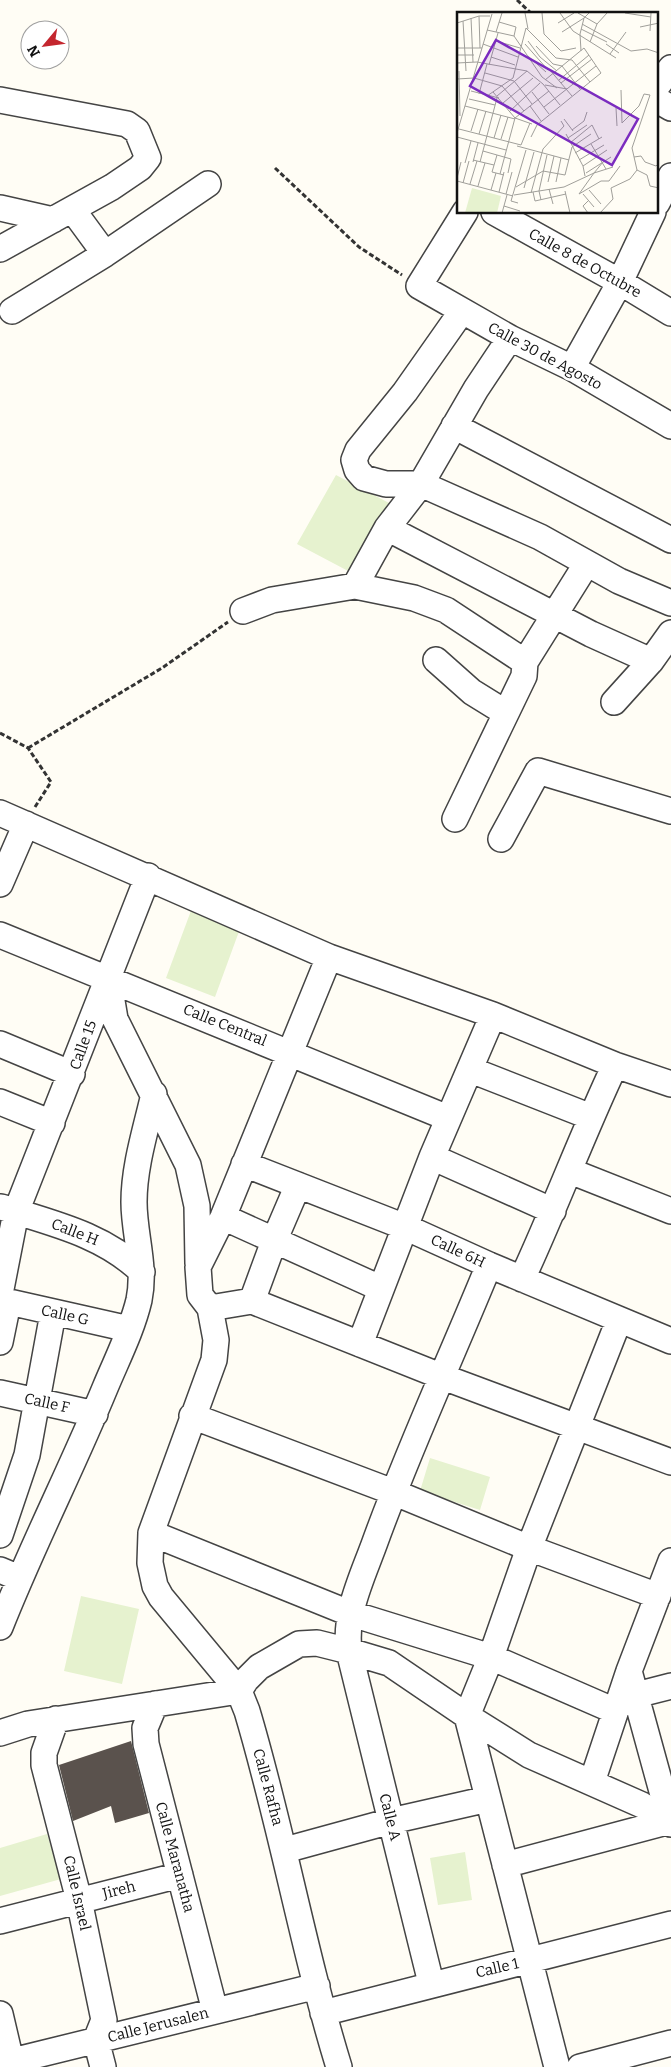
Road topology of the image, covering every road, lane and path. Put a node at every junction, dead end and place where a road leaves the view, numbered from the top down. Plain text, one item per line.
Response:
1 (516, 0) edge
2 (530, 12) edge
3 (671, 68) edge
4 (658, 85) edge
5 (0, 100) edge
6 (658, 101) edge
7 (671, 108) edge
8 (274, 168) dead end
9 (671, 176) edge
10 (208, 184) dead end
11 (658, 201) edge
12 (658, 204) edge
13 (0, 208) edge
14 (671, 212) edge
15 (463, 214) edge
16 (499, 214) edge
17 (651, 214) edge
18 (62, 215) junction
19 (0, 249) edge
20 (105, 254) junction
21 (620, 282) junction
22 (419, 286) junction
23 (12, 311) dead end
24 (462, 311) junction
25 (671, 313) edge
26 (510, 338) junction
27 (572, 368) junction
28 (454, 426) junction
29 (671, 426) edge
30 (420, 484) junction
31 (387, 528) junction
32 (671, 540) edge
33 (587, 563) junction
34 (354, 586) junction
35 (671, 603) edge
36 (244, 611) joint
37 (555, 615) junction
38 (671, 633) edge
39 (436, 660) dead end
40 (651, 661) junction
41 (525, 662) junction
42 (614, 702) dead end
43 (506, 713) junction
44 (0, 733) edge
45 (28, 748) junction
46 (671, 811) edge
47 (0, 813) edge
48 (455, 820) dead end
49 (26, 824) junction
50 (501, 840) dead end
51 (148, 876) junction
52 (0, 884) edge
53 (0, 935) edge
54 (329, 957) junction
55 (108, 977) junction
56 (493, 1015) junction
57 (0, 1044) edge
58 (291, 1052) junction
59 (615, 1065) junction
60 (470, 1070) junction
61 (72, 1074) junction
62 (671, 1084) edge
63 (154, 1094) junction
64 (0, 1102) edge
65 (591, 1117) junction
66 (448, 1118) junction
67 (52, 1123) junction
68 (432, 1157) junction
69 (244, 1164) junction
70 (570, 1171) junction
71 (298, 1185) junction
72 (8, 1210) edge
73 (553, 1211) junction
74 (671, 1211) edge
75 (223, 1217) junction
76 (405, 1227) junction
77 (274, 1241) junction
78 (489, 1265) junction
79 (198, 1267) junction
80 (142, 1272) junction
81 (522, 1279) junction
82 (380, 1288) junction
83 (3, 1299) edge
84 (252, 1301) junction
85 (210, 1308) junction
86 (54, 1313) junction
87 (619, 1320) junction
88 (130, 1329) junction
89 (671, 1340) edge
90 (0, 1342) edge
91 (360, 1344) junction
92 (443, 1377) junction
93 (0, 1393) edge
94 (37, 1400) junction
95 (95, 1414) junction
96 (192, 1416) junction
97 (576, 1428) junction
98 (671, 1462) edge
99 (8, 1491) edge
100 (393, 1492) junction
101 (55, 1500) junction
102 (151, 1533) junction
103 (0, 1535) edge
104 (529, 1548) junction
105 (671, 1561) edge
106 (10, 1574) edge
107 (658, 1596) junction
108 (349, 1613) junction
109 (0, 1627) edge
110 (349, 1651) junction
111 (491, 1657) junction
112 (629, 1671) junction
113 (671, 1686) edge
114 (239, 1691) junction
115 (636, 1695) junction
116 (155, 1704) junction
117 (615, 1711) junction
118 (467, 1716) junction
119 (56, 1720) junction
120 (0, 1733) edge
121 (592, 1782) junction
122 (488, 1799) junction
123 (391, 1821) junction
124 (671, 1823) edge
125 (284, 1850) junction
126 (505, 1865) junction
127 (180, 1875) junction
128 (79, 1900) junction
129 (0, 1921) edge
130 (671, 1924) edge
131 (529, 1960) junction
132 (431, 1984) junction
133 (317, 1986) junction
134 (215, 2011) junction
135 (323, 2013) junction
136 (0, 2014) edge
137 (96, 2040) junction
138 (671, 2043) edge
139 (5, 2062) edge
140 (103, 2067) edge
141 (339, 2067) edge
142 (557, 2067) edge
143 (580, 2067) edge

1 - 2 path
3 - 4 street
5 - 18 street
6 - 7 street
8 - 22 path
9 - 11 street
10 - 20 street
12 - 14 street
13 - 18 street
15 - 22 street
16 - 21 street, Calle 8 de Octubre
17 - 21 street
18 - 19 street
18 - 20 street
20 - 23 street
21 - 25 street, Calle 8 de Octubre
21 - 27 street
22 - 24 street, Calle 30 de Agosto
24 - 26 street, Calle 30 de Agosto
24 - 30 street
26 - 27 street, Calle 30 de Agosto
26 - 28 street
27 - 29 street, Calle 30 de Agosto
28 - 30 street
28 - 32 street
30 - 31 street
30 - 33 street
31 - 34 street
31 - 37 street
33 - 35 street
33 - 37 street
34 - 36 street
34 - 41 street
36 - 45 path
37 - 40 street
37 - 41 street
38 - 40 street
39 - 43 street
40 - 42 street
41 - 43 street
43 - 48 street
44 - 45 path
45 - 49 path
46 - 50 street
47 - 49 street
49 - 51 street
49 - 52 street
51 - 54 street
51 - 55 street, Calle 15
53 - 55 street, Calle Central
54 - 56 street
54 - 58 street
55 - 58 street, Calle Central
55 - 61 street, Calle 15
55 - 63 street, Calle Rafha
56 - 59 street
56 - 60 street
57 - 61 street
58 - 66 street, Calle Central
58 - 69 street
59 - 62 street
59 - 65 street
60 - 65 street
60 - 66 street
61 - 67 street, Calle 15
63 - 79 street, Calle Rafha
63 - 80 street
64 - 67 street
65 - 70 street
66 - 68 street
67 - 72 street, Calle 15
68 - 73 street
68 - 76 street
69 - 71 street, Calle 6H
69 - 75 street
70 - 73 street
70 - 74 street
71 - 76 street, Calle 6H
71 - 77 street
72 - 80 street, Calle H
72 - 83 street, Calle 15
73 - 81 street
75 - 77 street
75 - 79 street
76 - 78 street, Calle 6H
76 - 82 street
77 - 82 street
77 - 84 street
78 - 81 street, Calle 6H
78 - 92 street, Calle A
79 - 85 street, Calle Rafha
80 - 88 street
81 - 87 street, Calle 6H
82 - 91 street
83 - 86 street, Calle G
83 - 90 street, Calle 15
84 - 85 street
84 - 91 street
85 - 96 street, Calle Rafha
86 - 88 street, Calle G
86 - 94 street
87 - 89 street, Calle 6H
87 - 97 street
88 - 95 street
91 - 92 street
92 - 97 street
92 - 100 street, Calle A
93 - 94 street, Calle F
94 - 95 street, Calle F
94 - 99 street
95 - 101 street
96 - 100 street
96 - 102 street, Calle Rafha
97 - 98 street
97 - 104 street
99 - 101 street
99 - 103 street
100 - 104 street
100 - 108 street, Calle A
101 - 106 street
102 - 108 street
102 - 114 street, Calle Rafha
104 - 107 street
104 - 111 street
105 - 107 street
106 - 109 street
107 - 112 street
108 - 110 street, Calle A
108 - 111 street
110 - 114 street
110 - 118 street
110 - 123 street, Calle A
111 - 117 street
111 - 118 street
112 - 115 street
112 - 117 street
113 - 115 street
114 - 116 street
114 - 125 street, Calle Rafha
115 - 124 street
116 - 119 street
116 - 127 street, Calle Maranatha
117 - 121 street
118 - 121 street
118 - 122 street
119 - 120 street
119 - 128 street, Calle Israel
121 - 124 street
122 - 123 street
122 - 126 street
123 - 125 street
123 - 132 street, Calle A
124 - 126 street
125 - 133 street, Calle Rafha
126 - 131 street
127 - 128 street, Jireh
127 - 134 street, Calle Maranatha
128 - 129 street, Jireh
128 - 137 street, Calle Israel
130 - 131 street, Calle 1
131 - 132 street, Calle 1
131 - 142 street
132 - 135 street, Calle 1
133 - 134 street, Calle Jerusalen
133 - 135 street, Calle Rafha
134 - 137 street, Calle Jerusalen
135 - 141 street, Calle Rafha
136 - 139 street
137 - 139 street, Calle Jerusalen
137 - 140 street
138 - 143 street

